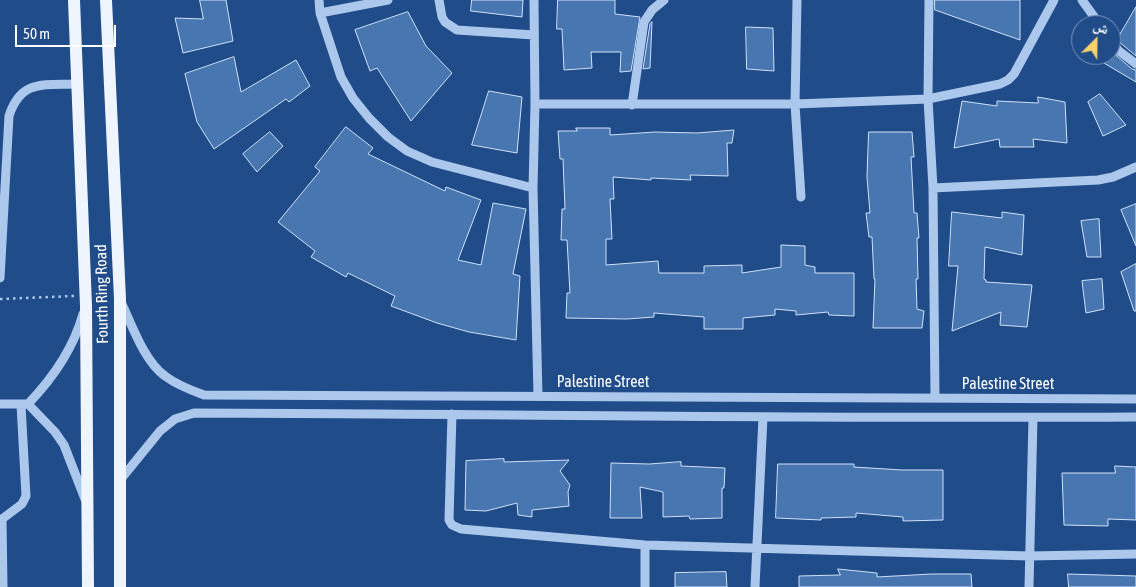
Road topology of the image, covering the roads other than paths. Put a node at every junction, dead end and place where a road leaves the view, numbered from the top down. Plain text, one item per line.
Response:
1 (74, 0) edge
2 (106, 0) edge
3 (319, 0) edge
4 (388, 0) edge
5 (439, 0) edge
6 (534, 0) edge
7 (664, 0) edge
8 (797, 0) edge
9 (929, 0) edge
10 (1054, 0) edge
11 (1082, 0) edge
12 (320, 13) junction
13 (1093, 15) edge
14 (534, 34) junction
15 (1121, 53) edge
16 (1136, 64) edge
17 (77, 84) junction
18 (928, 99) junction
19 (535, 104) junction
20 (796, 104) junction
21 (632, 105) junction
22 (1136, 167) edge
23 (533, 188) junction
24 (933, 188) junction
25 (801, 197) dead end
26 (0, 278) edge
27 (120, 299) junction
28 (86, 300) junction
29 (538, 396) junction
30 (935, 398) junction
31 (1105, 399) junction
32 (1136, 399) edge
33 (0, 404) edge
34 (24, 404) junction
35 (452, 414) junction
36 (763, 417) junction
37 (1105, 417) junction
38 (1136, 417) edge
39 (1033, 418) junction
40 (121, 479) junction
41 (88, 509) junction
42 (1, 519) edge
43 (645, 545) junction
44 (758, 548) junction
45 (1136, 554) edge
46 (1029, 556) junction
47 (3, 587) edge
48 (88, 587) edge
49 (120, 587) edge
50 (645, 587) edge
51 (755, 587) edge
52 (1029, 587) edge

1 - 17 main road, Fourth Ring Road
2 - 27 main road, Fourth Ring Road
3 - 12 street
4 - 12 street
5 - 14 street
6 - 14 street
7 - 21 street
8 - 20 street
9 - 18 street
10 - 18 street
11 - 13 street
12 - 23 street
14 - 19 street
15 - 16 street
17 - 26 street
17 - 28 main road, Fourth Ring Road
18 - 20 street
18 - 24 street
19 - 21 street
19 - 23 street
20 - 21 street
20 - 25 street
22 - 24 street
23 - 29 street
24 - 30 street
27 - 29 street, Palestine Street
27 - 40 main road, Fourth Ring Road
28 - 34 street
28 - 41 main road, Fourth Ring Road
29 - 30 street, Palestine Street
30 - 31 street, Palestine Street
31 - 32 street, Palestine Street
31 - 37 street
33 - 34 street
34 - 41 street
34 - 42 street
35 - 36 street, Palestine Street
35 - 40 street, Palestine Street
35 - 43 street
36 - 39 street, Palestine Street
36 - 44 street
37 - 38 street, Palestine Street
37 - 39 street, Palestine Street
39 - 46 street
40 - 49 main road, Fourth Ring Road
41 - 48 main road, Fourth Ring Road
42 - 47 street
43 - 44 street
43 - 50 street
44 - 46 street
44 - 51 street
45 - 46 street
46 - 52 street

